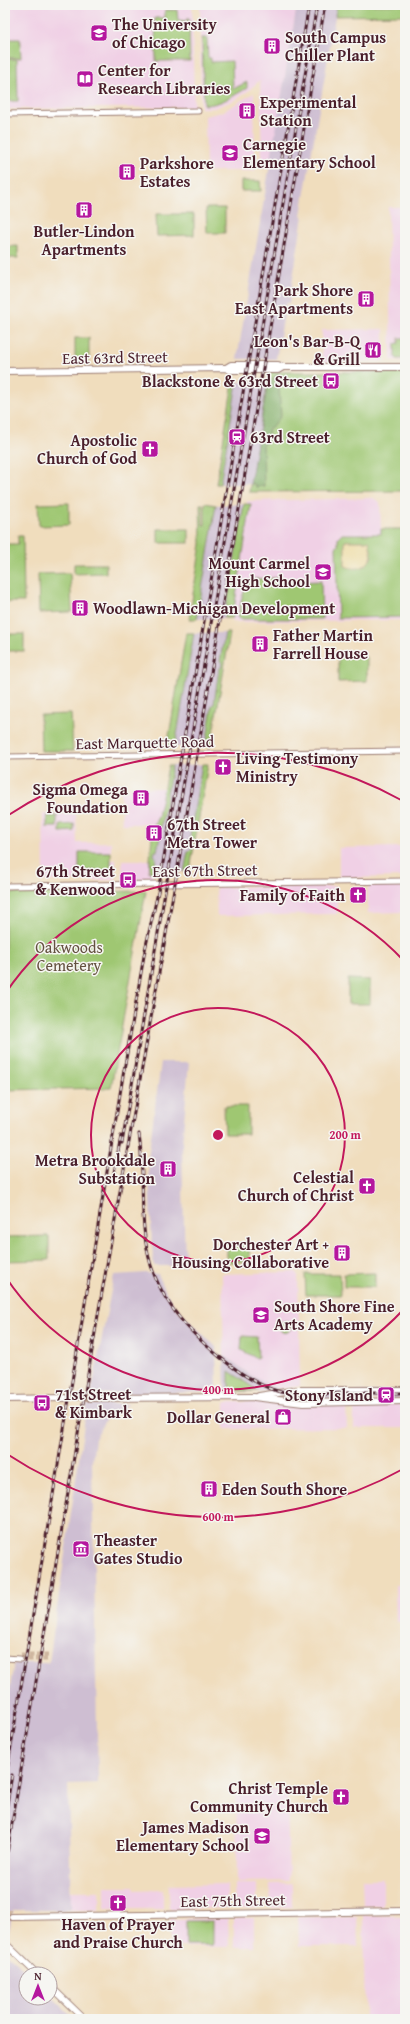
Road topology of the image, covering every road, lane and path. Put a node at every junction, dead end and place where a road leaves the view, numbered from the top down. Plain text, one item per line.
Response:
1 (198, 111) dead end
2 (5, 114) edge
3 (405, 367) edge
4 (5, 371) edge
5 (405, 750) edge
6 (5, 758) edge
7 (405, 881) edge
8 (5, 886) edge
9 (405, 1390) edge
10 (254, 1397) junction
11 (65, 1398) tunnel mouth
12 (90, 1398) tunnel mouth
13 (5, 1399) edge
14 (405, 1401) edge
15 (18, 1657) tunnel mouth
16 (5, 1658) edge
17 (405, 1912) edge
18 (12, 1915) tunnel mouth
19 (6, 1947) edge
20 (28, 1966) edge
21 (58, 1994) edge
22 (84, 2019) edge

1 - 2 street
3 - 4 main road, East 63rd Street
5 - 6 street, East Marquette Road
7 - 8 street, East 67th Street
9 - 10 main road
10 - 12 main road
10 - 14 main road
11 - 13 main road
15 - 16 street
17 - 18 main road, East 75th Street
19 - 20 main road
21 - 22 main road

